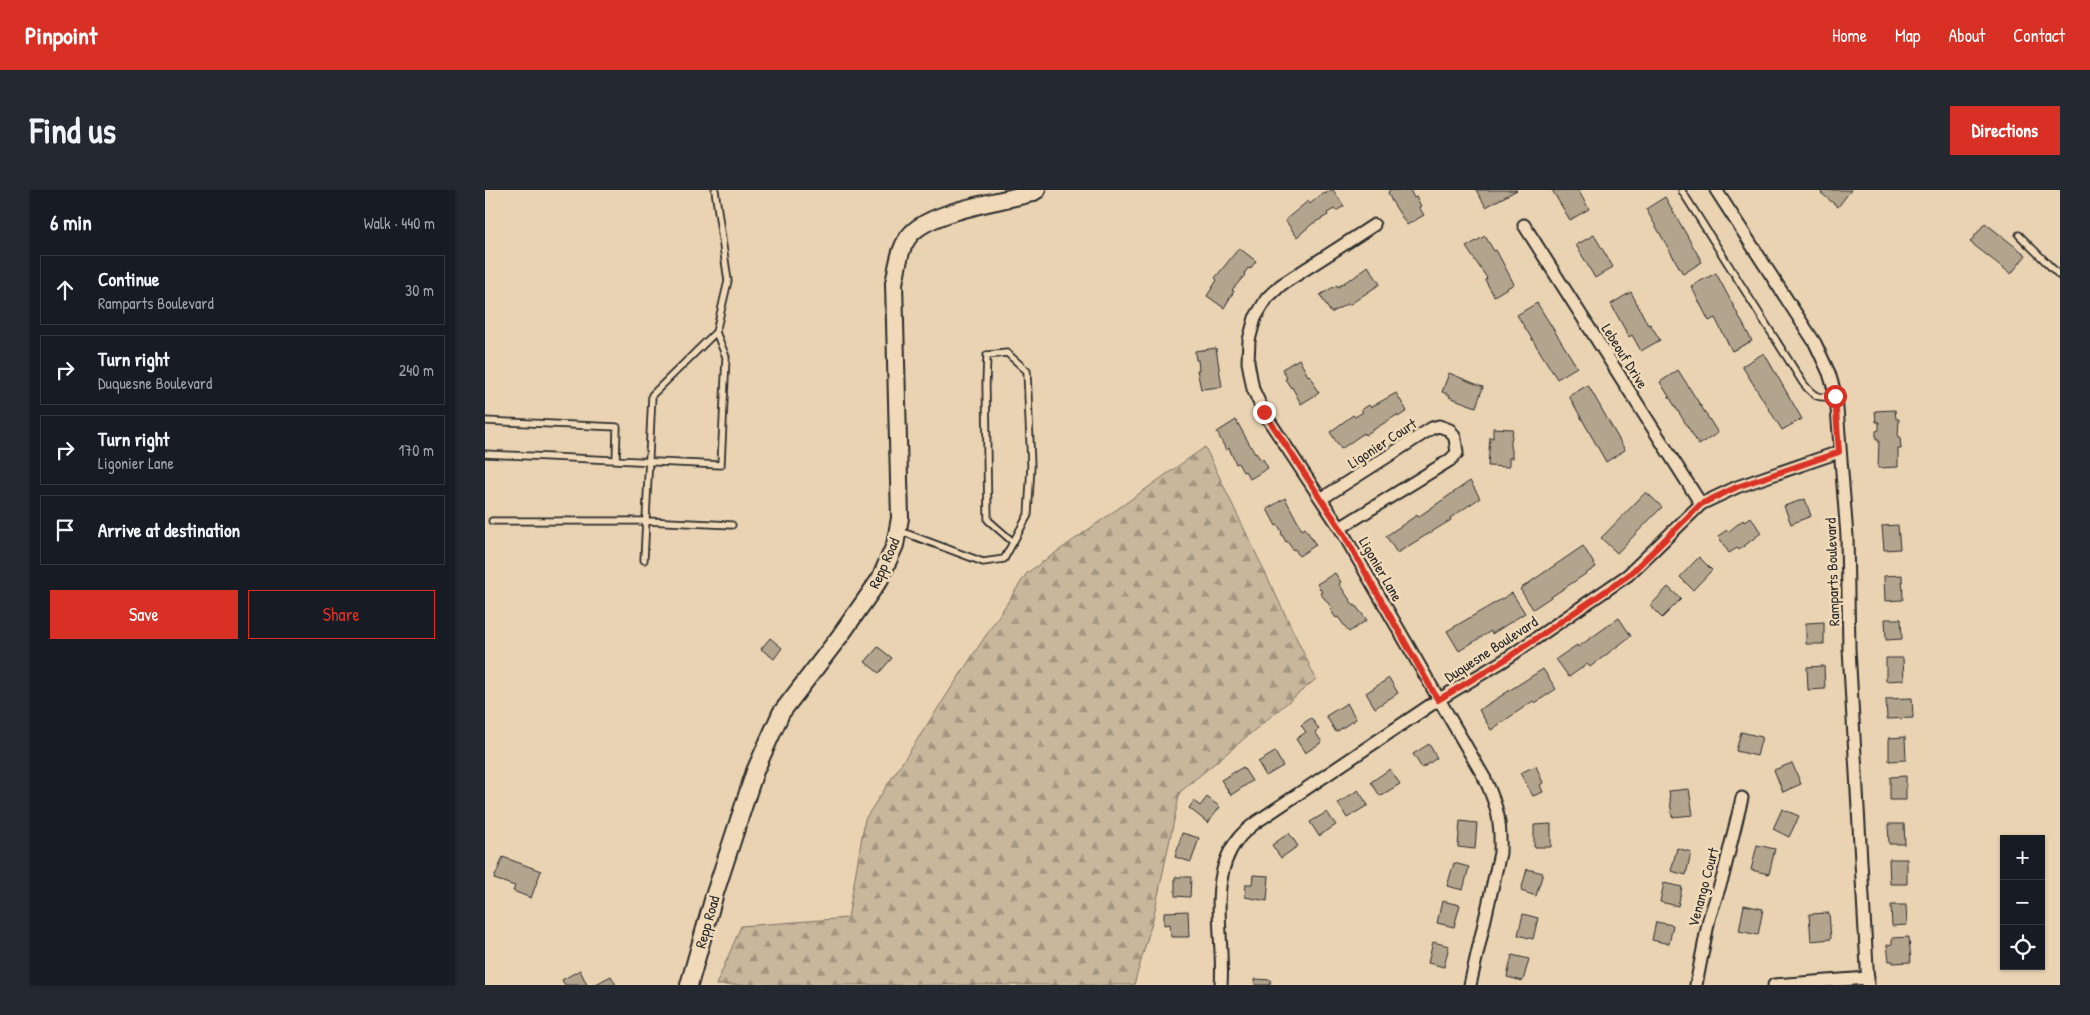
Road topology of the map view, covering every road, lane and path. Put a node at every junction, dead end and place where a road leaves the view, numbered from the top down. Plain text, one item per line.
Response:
1 (715, 190) edge
2 (1037, 190) edge
3 (1717, 190) edge
4 (1682, 191) edge
5 (1374, 225) dead end
6 (1524, 225) dead end
7 (2019, 236) dead end
8 (2060, 276) edge
9 (716, 332) junction
10 (1835, 396) junction
11 (485, 421) edge
12 (1839, 452) junction
13 (485, 454) edge
14 (616, 460) junction
15 (649, 461) junction
16 (1321, 499) junction
17 (1701, 504) junction
18 (492, 521) dead end
19 (646, 521) junction
20 (732, 525) dead end
21 (1340, 528) junction
22 (898, 530) junction
23 (1013, 542) junction
24 (644, 560) dead end
25 (1438, 700) junction
26 (1742, 798) dead end
27 (1868, 982) edge
28 (689, 985) edge
29 (1221, 985) edge
30 (1470, 985) edge
31 (1696, 985) edge
32 (1774, 985) edge

1 - 9 lane
2 - 22 street, Repp Road
3 - 10 street, Ramparts Boulevard
4 - 10 lane
5 - 16 street, Ligonier Lane
6 - 17 street, Lebeouf Drive
7 - 8 lane
9 - 15 lane
9 - 15 lane
10 - 12 street, Ramparts Boulevard
11 - 14 lane
12 - 17 street, Duquesne Boulevard
12 - 27 street, Ramparts Boulevard
13 - 14 lane
14 - 15 lane
15 - 19 lane
16 - 21 street, Ligonier Lane
16 - 21 street, Ligonier Court
17 - 25 street, Duquesne Boulevard
18 - 19 lane
19 - 20 lane
19 - 24 lane
21 - 25 street, Ligonier Lane
22 - 23 lane
22 - 28 street, Repp Road
23 - 23 lane
25 - 29 street, Duquesne Boulevard
25 - 30 street, Ligonier Lane
26 - 31 street, Venango Court
27 - 32 street

